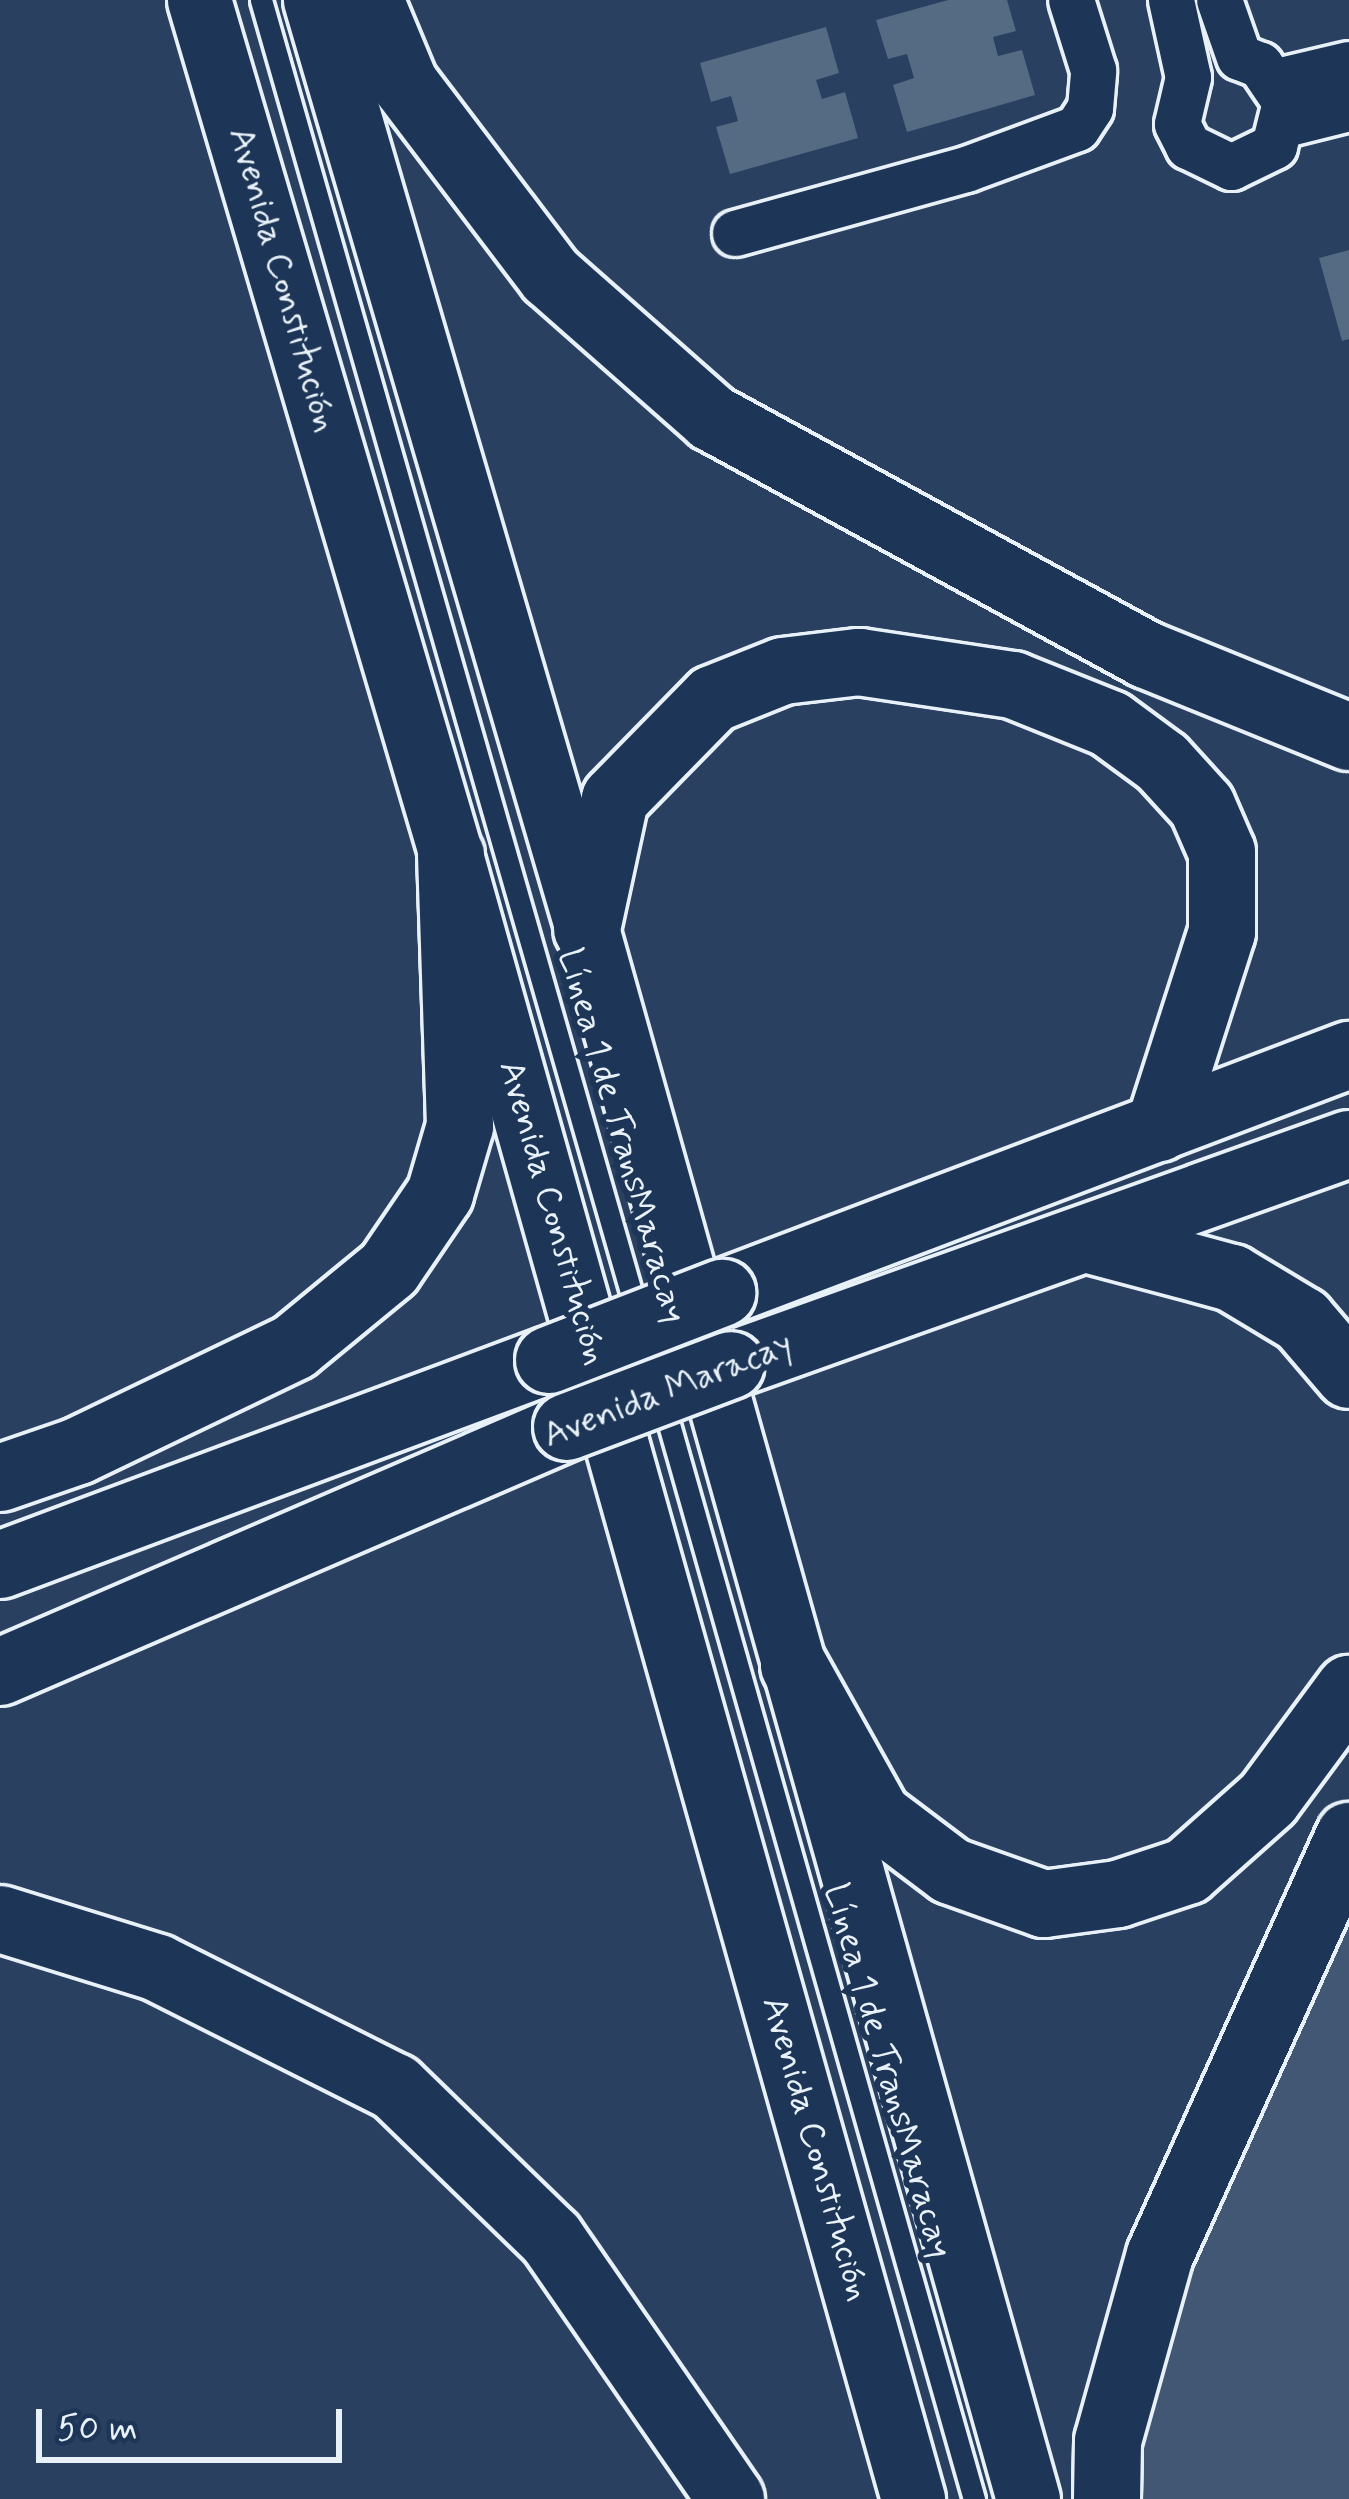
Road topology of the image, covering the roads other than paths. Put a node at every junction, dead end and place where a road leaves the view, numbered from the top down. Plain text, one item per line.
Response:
1 (199, 0) edge
2 (261, 0) edge
3 (315, 0) edge
4 (370, 0) edge
5 (1071, 0) edge
6 (1171, 0) edge
7 (1219, 0) edge
8 (1349, 64) edge
9 (1188, 77) junction
10 (1267, 87) junction
11 (1349, 108) edge
12 (734, 233) dead end
13 (1349, 737) edge
14 (451, 855) junction
15 (586, 928) junction
16 (1349, 1055) edge
17 (1159, 1128) junction
18 (1349, 1144) edge
19 (1094, 1241) junction
20 (649, 1353) dead end
21 (1349, 1375) edge
22 (655, 1376) dead end
23 (0, 1478) edge
24 (0, 1565) edge
25 (794, 1666) junction
26 (0, 1672) edge
27 (1349, 1689) edge
28 (1349, 1836) edge
29 (0, 1919) edge
30 (731, 2499) edge
31 (913, 2499) edge
32 (974, 2499) edge
33 (1028, 2499) edge
34 (1106, 2499) edge

1 - 14 street, Avenida Constitución
2 - 20 lane, Línea 1 de TransMaracay
3 - 15 street
4 - 13 main road
5 - 12 street
6 - 9 street
7 - 10 street
8 - 10 street
9 - 10 street
9 - 10 street
10 - 11 street
14 - 23 main road
14 - 31 street, Avenida Constitución
15 - 17 main road
15 - 25 street
16 - 17 main road, Avenida Maracay
17 - 24 main road, Avenida Maracay, bridge
18 - 19 main road, Avenida Maracay
19 - 21 main road
19 - 26 main road, Avenida Maracay, bridge
22 - 32 lane, Línea 1 de TransMaracay
25 - 27 main road
25 - 33 street
28 - 34 main road
29 - 30 main road

